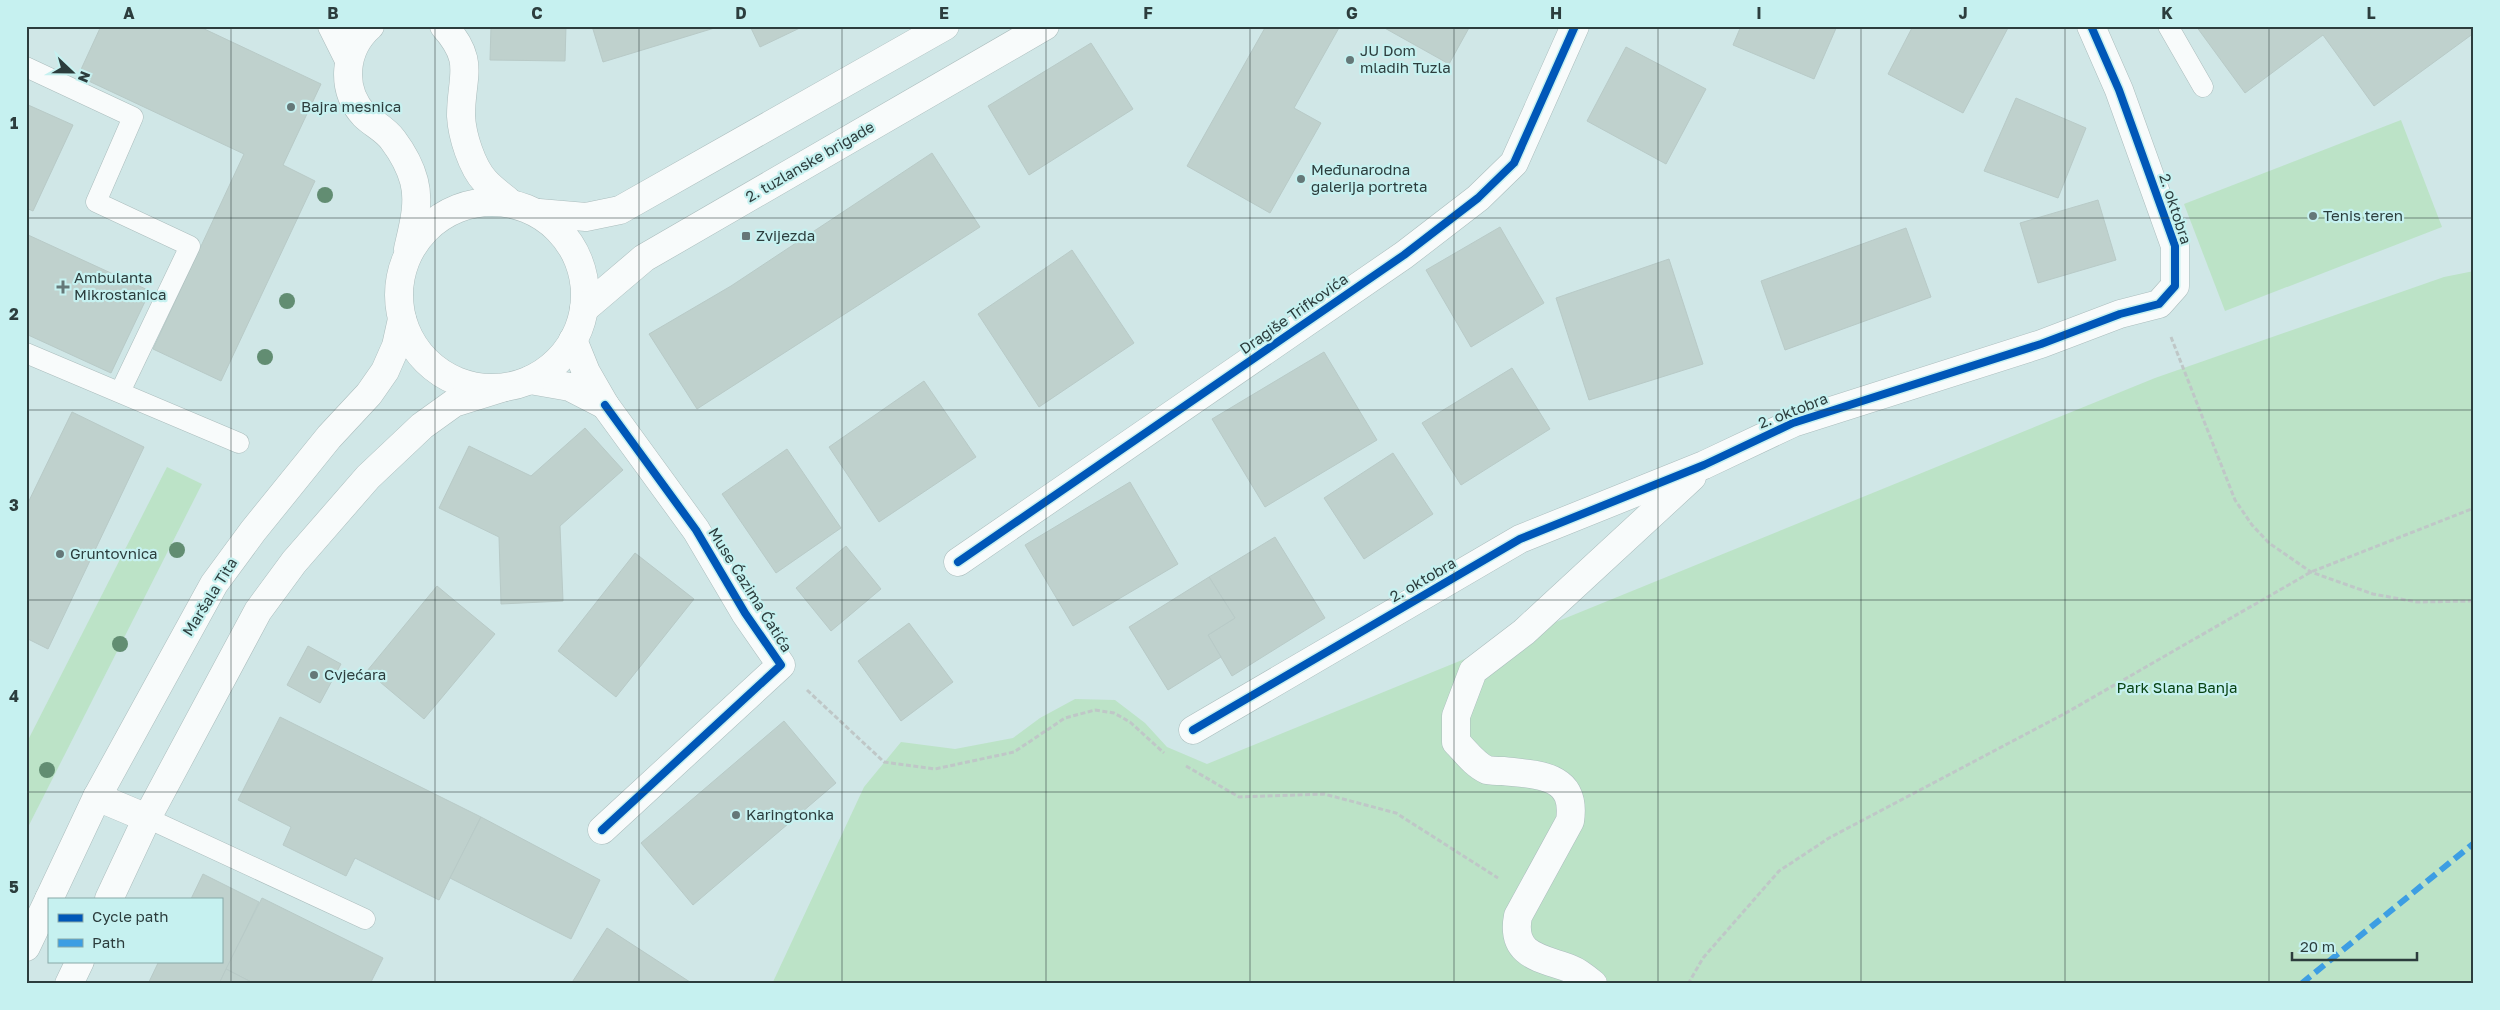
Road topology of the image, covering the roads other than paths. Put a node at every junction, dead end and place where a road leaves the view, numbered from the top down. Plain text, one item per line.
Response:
1 (332, 26) edge
2 (370, 26) edge
3 (444, 26) edge
4 (945, 26) edge
5 (1045, 26) edge
6 (1575, 26) edge
7 (2091, 26) edge
8 (2168, 26) edge
9 (349, 60) junction
10 (26, 67) edge
11 (2203, 86) dead end
12 (508, 202) junction
13 (539, 213) junction
14 (405, 261) junction
15 (584, 309) junction
16 (402, 319) junction
17 (574, 340) junction
18 (26, 352) edge
19 (530, 380) junction
20 (502, 388) junction
21 (120, 392) junction
22 (605, 405) junction
23 (239, 443) dead end
24 (1704, 465) junction
25 (958, 562) dead end
26 (1193, 730) dead end
27 (97, 797) junction
28 (147, 818) junction
29 (602, 830) dead end
30 (49, 898) edge
31 (109, 898) edge
32 (48, 901) edge
33 (365, 919) dead end
34 (26, 947) edge
35 (80, 962) edge
36 (69, 984) edge
37 (1593, 984) edge

1 - 9 street
2 - 9 street
3 - 12 street
4 - 13 street
5 - 15 street, 2. tuzlanske brigade
6 - 25 street, Dragiše Trifkovića
7 - 24 street, 2. oktobra
8 - 11 lane
9 - 14 street
10 - 21 lane
12 - 13 street
12 - 14 street
13 - 15 street
14 - 16 street
15 - 17 street
16 - 20 street
16 - 27 street, Maršala Tita
17 - 19 street
17 - 22 street, Muse Ćazima Ćatića
18 - 21 lane
19 - 20 street
19 - 22 street
20 - 28 street
21 - 23 lane
22 - 29 street, Muse Ćazima Ćatića
24 - 26 street, 2. oktobra
24 - 37 street, 2. oktobra
27 - 28 street
27 - 30 street, Maršala Tita
28 - 31 street
28 - 33 lane
32 - 34 street, Maršala Tita
35 - 36 street

